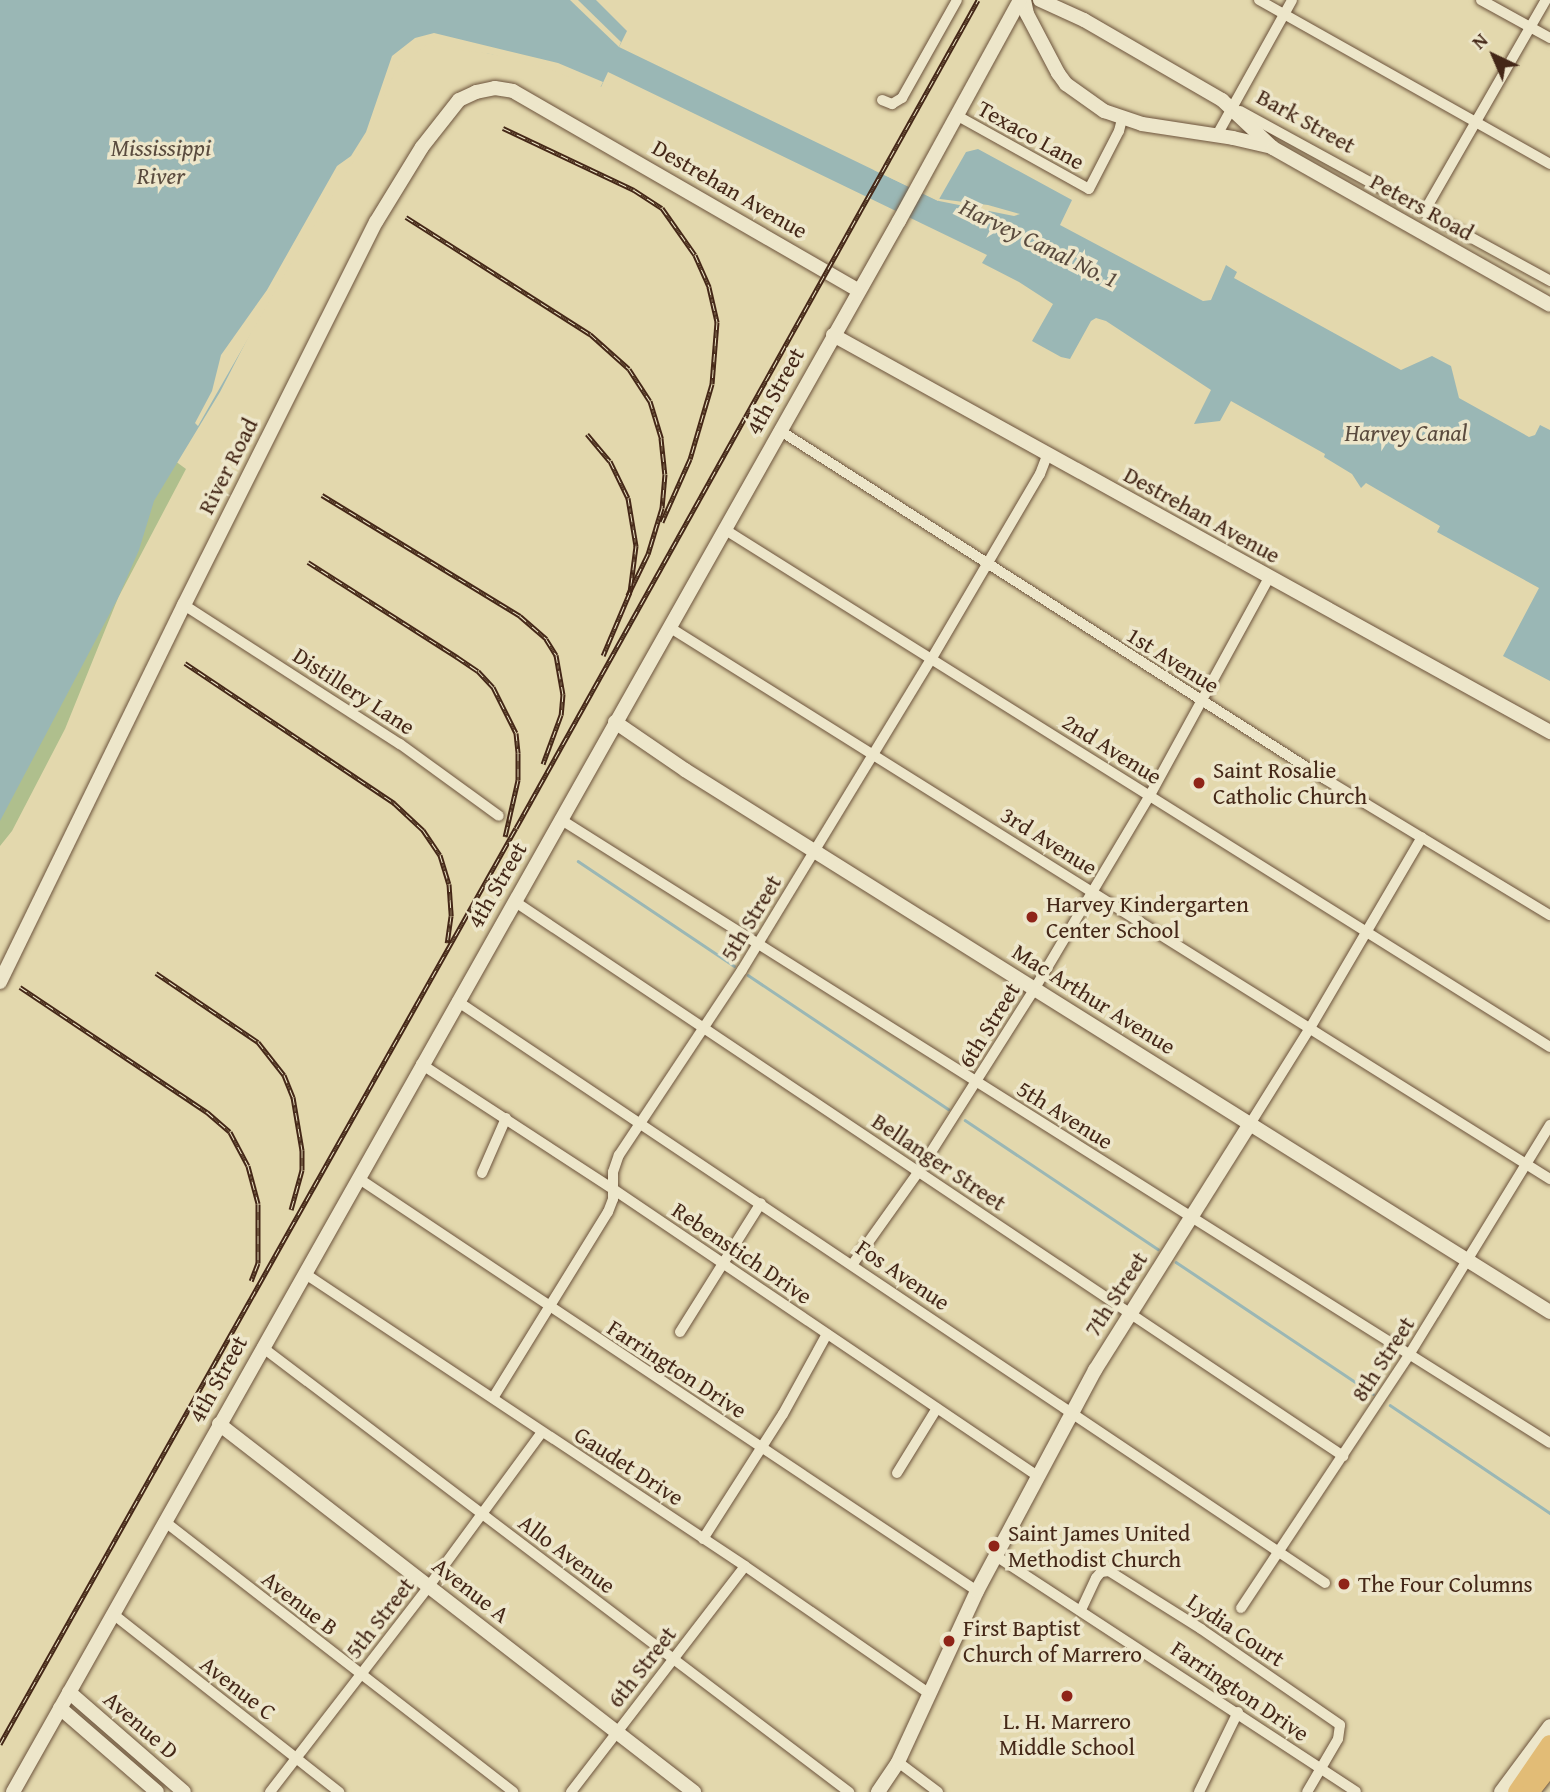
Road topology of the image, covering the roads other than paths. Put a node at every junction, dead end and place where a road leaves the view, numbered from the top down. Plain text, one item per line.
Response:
1 (957, 0) edge
2 (1022, 0) edge
3 (1040, 0) edge
4 (1259, 0) edge
5 (1292, 0) edge
6 (1481, 0) edge
7 (1546, 0) edge
8 (1284, 15) junction
9 (1530, 27) junction
10 (1550, 38) edge
11 (882, 100) dead end
12 (1233, 107) junction
13 (956, 115) junction
14 (1122, 120) junction
15 (1476, 122) junction
16 (579, 128) joint
17 (1217, 135) junction
18 (1273, 148) junction
19 (1550, 163) edge
20 (1424, 212) junction
21 (1550, 281) edge
22 (858, 290) junction
23 (1550, 305) edge
24 (833, 335) junction
25 (779, 430) junction
26 (1047, 456) junction
27 (724, 529) junction
28 (987, 565) junction
29 (1269, 578) junction
30 (184, 605) junction
31 (669, 626) junction
32 (932, 658) junction
33 (1202, 701) junction
34 (615, 722) junction
35 (1550, 732) edge
36 (874, 753) junction
37 (1150, 795) junction
38 (499, 816) dead end
39 (561, 819) junction
40 (1422, 837) junction
41 (815, 850) junction
42 (1093, 891) junction
43 (514, 901) junction
44 (1550, 915) edge
45 (1367, 931) junction
46 (757, 945) junction
47 (0, 982) edge
48 (1035, 988) junction
49 (457, 1001) junction
50 (1310, 1028) junction
51 (703, 1029) junction
52 (1550, 1048) edge
53 (421, 1064) junction
54 (977, 1082) junction
55 (506, 1118) junction
56 (641, 1123) junction
57 (1250, 1124) junction
58 (1550, 1125) edge
59 (1527, 1164) junction
60 (919, 1171) junction
61 (482, 1173) dead end
62 (358, 1178) junction
63 (1550, 1179) edge
64 (613, 1189) junction
65 (761, 1203) junction
66 (1191, 1218) junction
67 (1466, 1261) junction
68 (723, 1263) junction
69 (852, 1265) junction
70 (304, 1273) junction
71 (547, 1307) junction
72 (1550, 1312) edge
73 (1131, 1314) junction
74 (680, 1332) dead end
75 (827, 1334) junction
76 (262, 1347) junction
77 (1409, 1355) junction
78 (493, 1398) junction
79 (937, 1408) junction
80 (1073, 1412) junction
81 (219, 1424) junction
82 (542, 1432) junction
83 (1550, 1443) edge
84 (761, 1447) junction
85 (1343, 1456) junction
86 (897, 1473) dead end
87 (1039, 1477) junction
88 (482, 1515) junction
89 (164, 1521) junction
90 (703, 1539) junction
91 (1278, 1552) junction
92 (996, 1556) junction
93 (745, 1566) junction
94 (1325, 1583) dead end
95 (429, 1586) junction
96 (977, 1591) junction
97 (1241, 1608) dead end
98 (1081, 1610) junction
99 (113, 1614) junction
100 (674, 1657) junction
101 (360, 1674) junction
102 (69, 1692) junction
103 (930, 1694) junction
104 (60, 1708) junction
105 (1238, 1712) junction
106 (1550, 1726) edge
107 (617, 1731) junction
108 (1550, 1744) edge
109 (295, 1758) junction
110 (898, 1762) junction
111 (1550, 1766) edge
112 (1319, 1768) junction
113 (13, 1792) edge
114 (157, 1792) edge
115 (184, 1792) edge
116 (270, 1792) edge
117 (339, 1792) edge
118 (513, 1792) edge
119 (571, 1792) edge
120 (694, 1792) edge
121 (849, 1792) edge
122 (878, 1792) edge
123 (938, 1792) edge
124 (1199, 1792) edge
125 (1307, 1792) edge
126 (1356, 1792) edge
127 (1501, 1792) edge
128 (1517, 1792) edge
129 (1530, 1792) edge

1 - 11 street
2 - 13 main road, 4th Street
2 - 14 main road, Peters Road
3 - 12 main road, Bark Street
4 - 8 street
5 - 8 street
6 - 9 street
7 - 9 street
8 - 12 street
8 - 15 street
9 - 10 street
9 - 15 street
12 - 17 street
12 - 18 main road, Peters Road
12 - 20 street, Bark Street
13 - 14 street, Texaco Lane
13 - 22 main road, 4th Street
14 - 17 main road, Peters Road
15 - 19 street
15 - 20 street
16 - 22 main road, Destrehan Avenue
16 - 30 main road, River Road
17 - 18 main road, Peters Road
18 - 23 main road, Peters Road
20 - 21 street, Bark Street
22 - 24 main road, 4th Street
24 - 25 main road, 4th Street
24 - 26 main road, Destrehan Avenue
25 - 27 main road, 4th Street
25 - 28 street, 1st Avenue
26 - 28 street, 5th Street
26 - 29 main road, Destrehan Avenue
27 - 31 main road, 4th Street
27 - 32 street, 2nd Avenue
28 - 32 street, 5th Street
28 - 33 street, 1st Avenue
29 - 33 street, 6th Street
29 - 35 main road, Destrehan Avenue
30 - 38 street, Distillery Lane
30 - 47 main road, River Road
31 - 34 main road, 4th Street
31 - 36 street, 3rd Avenue
32 - 36 street, 5th Street
32 - 37 street, 2nd Avenue
33 - 37 street, 6th Street
33 - 40 street, 1st Avenue
34 - 39 main road, 4th Street
34 - 41 main road, Mac Arthur Avenue
36 - 41 street, 5th Street
36 - 42 street, 3rd Avenue
37 - 42 street, 6th Street
37 - 45 street, 2nd Avenue
39 - 43 main road, 4th Street
39 - 46 street, 5th Avenue
40 - 44 street, 1st Avenue
40 - 45 street, 7th Street
41 - 46 street, 5th Street
41 - 48 main road, Mac Arthur Avenue
42 - 48 street, 6th Street
42 - 50 street, 3rd Avenue
43 - 49 main road, 4th Street
43 - 51 street, Bellanger Street
45 - 50 street, 7th Street
45 - 52 street, 2nd Avenue
46 - 51 street, 5th Street
46 - 54 street, 5th Avenue
48 - 54 street, 6th Street
48 - 57 main road, Mac Arthur Avenue
49 - 53 main road, 4th Street
49 - 56 street, Fos Avenue
50 - 57 street, 7th Street
50 - 59 street, 3rd Avenue
51 - 56 street, 5th Street
51 - 60 street, Bellanger Street
53 - 55 street, Rebenstich Drive
53 - 62 main road, 4th Street
54 - 60 street, 6th Street
54 - 66 street, 5th Avenue
55 - 61 street
55 - 64 street, Rebenstich Drive
56 - 64 street, 5th Street
56 - 65 street, Fos Avenue
57 - 66 main road, 7th Street
57 - 67 main road, Mac Arthur Avenue
58 - 59 street, 8th Street
59 - 63 street, 3rd Avenue
59 - 67 street, 8th Street
60 - 69 street, 6th Street
60 - 73 street, Bellanger Street
62 - 70 main road, 4th Street
62 - 71 street, Farrington Drive
64 - 68 street, Rebenstich Drive
64 - 71 street, 5th Street
65 - 68 street
65 - 69 street, Fos Avenue
66 - 73 main road, 7th Street
66 - 77 street, 5th Avenue
67 - 72 main road, Mac Arthur Avenue
67 - 77 street, 8th Street
68 - 74 street
68 - 75 street, Rebenstich Drive
69 - 80 street, Fos Avenue
70 - 76 main road, 4th Street
70 - 78 street, Gaudet Drive
71 - 78 street, 5th Street
71 - 84 street, Farrington Drive
73 - 80 main road, 7th Street
73 - 85 street, Bellanger Street
75 - 79 street, Rebenstich Drive
75 - 84 street
76 - 81 main road, 4th Street
76 - 88 street, Allo Avenue
77 - 83 street, 5th Avenue
77 - 85 street, 8th Street
78 - 82 street, Gaudet Drive
79 - 86 street
79 - 87 street, Rebenstich Drive
80 - 87 main road, 7th Street
80 - 91 street, Fos Avenue
81 - 89 main road, 4th Street
81 - 95 main road, Avenue A
82 - 88 street, 5th Street
82 - 90 street, Gaudet Drive
84 - 90 street
84 - 96 street, Farrington Drive
85 - 91 street, 8th Street
87 - 92 main road, 7th Street
88 - 95 street, 5th Street
88 - 100 street, Allo Avenue
89 - 99 main road, 4th Street
89 - 101 street, Avenue B
90 - 93 street, Gaudet Drive
91 - 94 street, Fos Avenue
91 - 97 street, 8th Street
92 - 96 main road, 7th Street
92 - 98 street, Farrington Drive
93 - 100 street, 6th Street
93 - 103 street, Gaudet Drive
95 - 101 street, 5th Street
95 - 107 main road, Avenue A
96 - 103 main road, 7th Street
98 - 105 street, Farrington Drive
98 - 112 street, Lydia Court
99 - 102 main road, 4th Street
99 - 109 street, Avenue C
100 - 107 street, 6th Street
100 - 121 street, Allo Avenue
101 - 109 street, 5th Street
101 - 118 street, Avenue B
102 - 104 main road, 4th Street
102 - 115 main road, Avenue D
103 - 110 main road, 7th Street
104 - 113 main road, 4th Street
104 - 114 main road, Avenue D
105 - 112 street, Farrington Drive
105 - 124 street
106 - 127 main road
107 - 119 street, 6th Street
107 - 120 main road, Avenue A
108 - 128 highway
109 - 116 street, 5th Street
109 - 117 street, Avenue C
110 - 122 main road, 7th Street
110 - 123 street
111 - 129 highway
112 - 125 street
112 - 126 street, Farrington Drive

